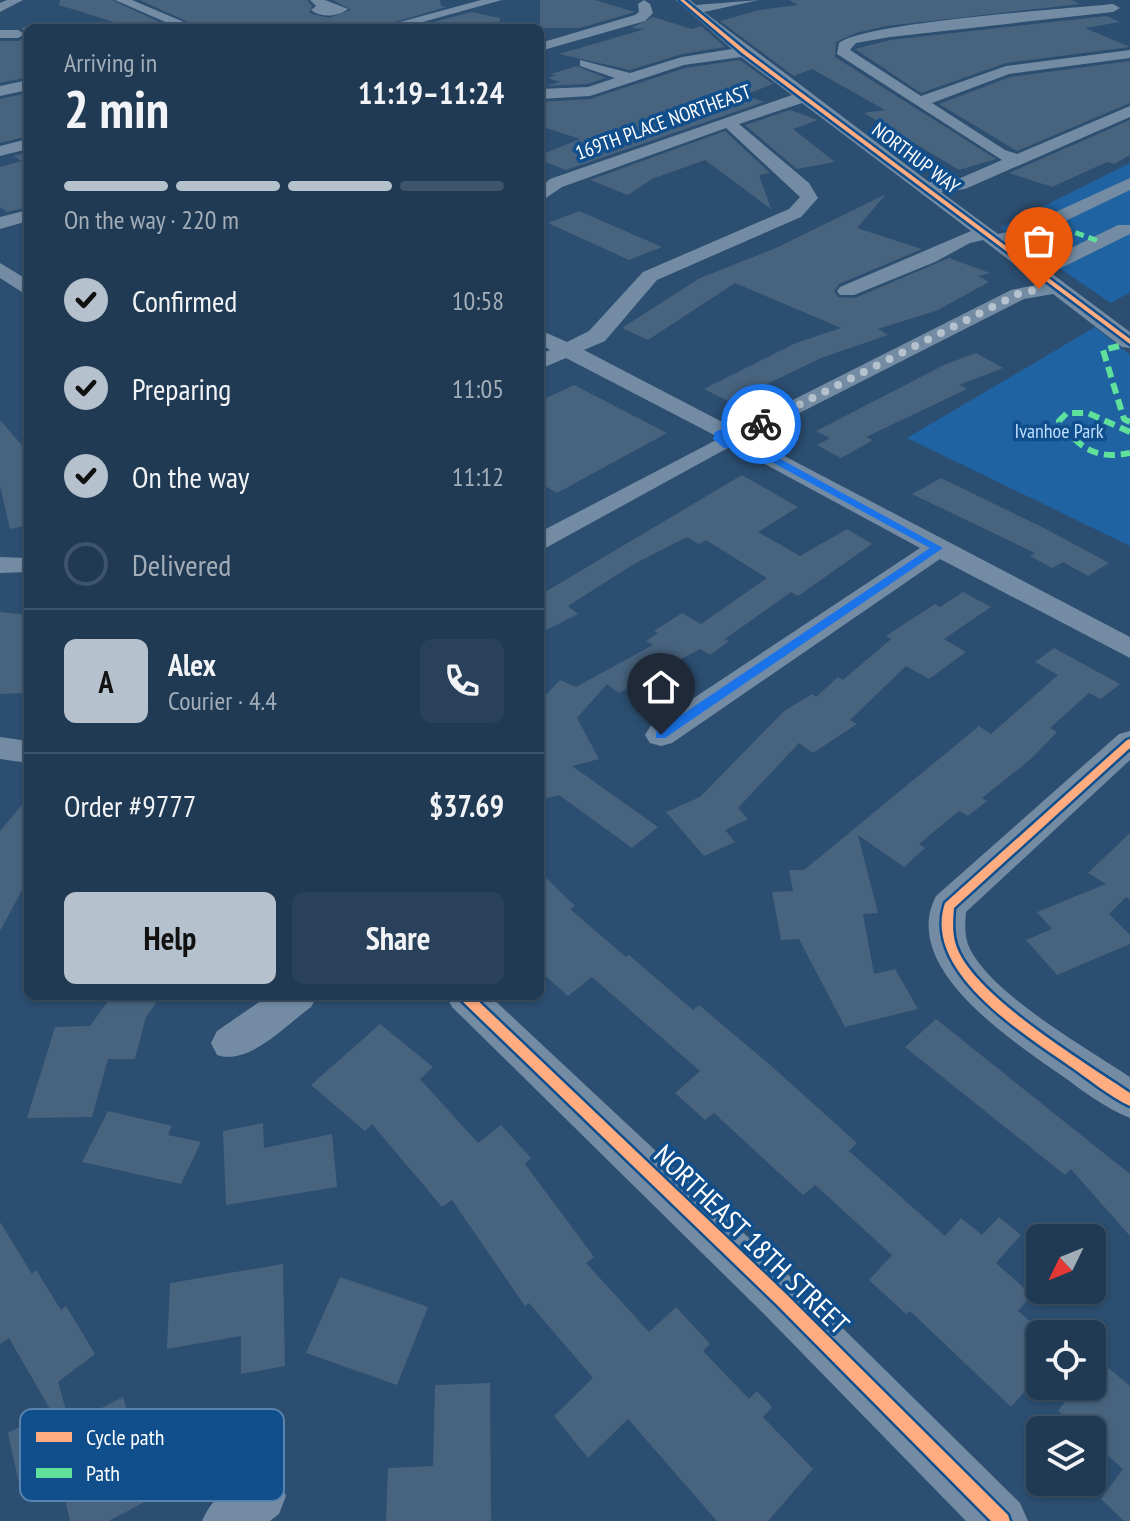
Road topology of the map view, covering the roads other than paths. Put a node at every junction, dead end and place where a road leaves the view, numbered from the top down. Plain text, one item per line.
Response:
1 (17, 0) edge
2 (121, 0) edge
3 (496, 0) edge
4 (753, 0) edge
5 (668, 3) edge
6 (1108, 4) edge
7 (0, 8) edge
8 (1130, 16) edge
9 (181, 24) edge
10 (401, 24) edge
11 (556, 25) dead end
12 (0, 34) edge
13 (18, 34) dead end
14 (584, 34) junction
15 (544, 46) edge
16 (659, 50) dead end
17 (744, 52) junction
18 (1130, 54) edge
19 (682, 61) junction
20 (585, 63) dead end
21 (629, 78) junction
22 (24, 86) edge
23 (0, 91) edge
24 (544, 94) edge
25 (805, 98) junction
26 (920, 102) junction
27 (1130, 111) edge
28 (728, 122) junction
29 (24, 145) edge
30 (0, 151) edge
31 (1017, 159) junction
32 (1130, 183) edge
33 (925, 188) junction
34 (544, 194) edge
35 (24, 216) edge
36 (0, 223) edge
37 (1125, 229) dead end
38 (990, 237) junction
39 (0, 269) edge
40 (1035, 270) junction
41 (24, 287) edge
42 (1056, 287) junction
43 (847, 291) dead end
44 (544, 338) edge
45 (1130, 342) edge
46 (567, 350) junction
47 (544, 360) edge
48 (735, 438) junction
49 (544, 541) edge
50 (938, 548) junction
51 (1130, 649) edge
52 (661, 735) dead end
53 (1130, 742) edge
54 (0, 748) edge
55 (24, 751) edge
56 (292, 1000) edge
57 (469, 1000) edge
58 (231, 1043) dead end
59 (1130, 1100) edge
60 (1002, 1521) edge

1 - 7 street
2 - 9 street
3 - 10 street
4 - 5 street
5 - 14 street
5 - 17 street, NORTHUP WAY
6 - 8 street
6 - 26 street
11 - 14 street
12 - 13 street
14 - 15 street
16 - 19 street
17 - 19 street
17 - 25 street, NORTHUP WAY
18 - 26 street
19 - 21 street
20 - 21 street
21 - 24 street
22 - 23 street
25 - 28 street, 169TH PLACE NORTHEAST
25 - 33 street, NORTHUP WAY
26 - 31 street
27 - 31 street
28 - 34 street, 169TH PLACE NORTHEAST
28 - 46 street
29 - 30 street
31 - 33 street
32 - 38 street
33 - 38 street, NORTHUP WAY
35 - 36 street
37 - 40 street
38 - 40 street, NORTHUP WAY
38 - 43 street
39 - 41 street
40 - 42 street, NORTHUP WAY
42 - 45 street, NORTHUP WAY
42 - 48 street
44 - 46 street
46 - 47 street
46 - 48 street
48 - 49 street
48 - 50 street
50 - 51 street
50 - 52 street
53 - 59 street
54 - 55 street
56 - 58 street
57 - 60 street, NORTHEAST 18TH STREET

